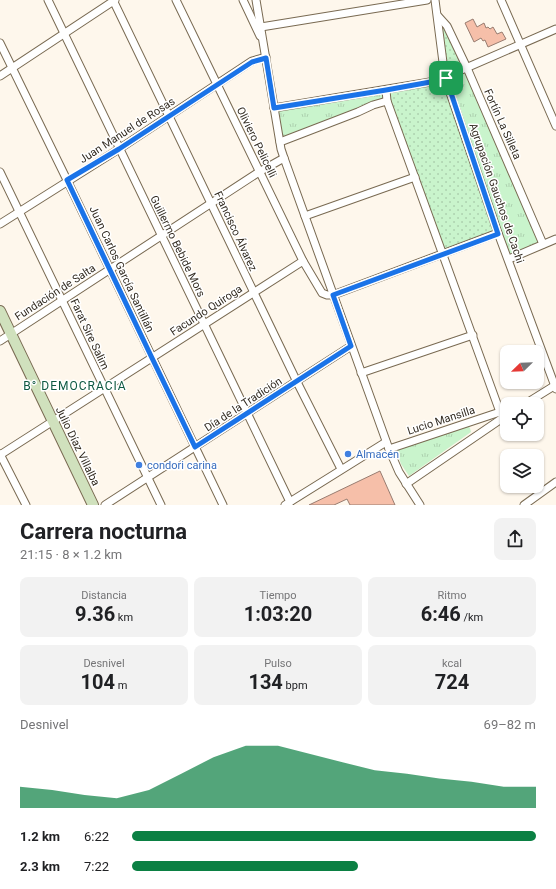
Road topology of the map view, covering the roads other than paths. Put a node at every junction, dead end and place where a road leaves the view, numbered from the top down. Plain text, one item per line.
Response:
1 (48, 0) edge
2 (114, 0) edge
3 (176, 0) edge
4 (243, 0) edge
5 (427, 0) edge
6 (435, 0) edge
7 (501, 0) edge
8 (256, 2) edge
9 (438, 16) junction
10 (261, 27) junction
11 (556, 29) edge
12 (65, 34) junction
13 (0, 43) edge
14 (264, 44) junction
15 (520, 44) junction
16 (266, 58) junction
17 (12, 68) junction
18 (467, 68) junction
19 (0, 76) edge
20 (446, 78) junction
21 (217, 84) junction
22 (386, 90) junction
23 (387, 101) junction
24 (274, 108) junction
25 (169, 116) junction
26 (556, 126) edge
27 (280, 142) junction
28 (119, 149) junction
29 (284, 158) junction
30 (0, 172) edge
31 (259, 172) junction
32 (415, 177) junction
33 (67, 180) junction
34 (211, 204) junction
35 (19, 212) junction
36 (305, 216) junction
37 (0, 224) edge
38 (498, 234) junction
39 (161, 236) junction
40 (556, 239) edge
41 (543, 244) junction
42 (443, 254) junction
43 (509, 259) junction
44 (303, 261) junction
45 (110, 270) junction
46 (254, 293) junction
47 (333, 295) junction
48 (62, 300) junction
49 (0, 311) edge
50 (204, 325) junction
51 (11, 334) junction
52 (473, 335) junction
53 (0, 341) edge
54 (351, 346) junction
55 (152, 358) junction
56 (361, 373) junction
57 (297, 382) junction
58 (555, 387) edge
59 (104, 389) junction
60 (537, 397) edge
61 (500, 405) edge
62 (247, 415) junction
63 (500, 416) edge
64 (500, 418) edge
65 (52, 421) junction
66 (387, 445) junction
67 (195, 447) junction
68 (0, 455) edge
69 (341, 469) junction
70 (148, 478) junction
71 (556, 482) edge
72 (406, 484) junction
73 (288, 504) edge
74 (26, 505) edge
75 (93, 505) edge
76 (105, 505) edge
77 (161, 505) edge
78 (223, 505) edge
79 (420, 505) edge
80 (524, 505) edge

1 - 12 street, Guillermo Bebide Mors
2 - 12 street
2 - 25 street, Francisco Álvarez
3 - 21 street, Oliviero Pelicelli
4 - 14 street
5 - 10 street
6 - 9 street, Agrupación Gauchos de Cachi
7 - 15 street
8 - 10 street
9 - 18 street, Fortín La Silleta
9 - 20 street, Agrupación Gauchos de Cachi
10 - 14 street
11 - 15 street
12 - 17 street
12 - 28 street, Guillermo Bebide Mors
13 - 17 street, Juan Carlos García Santillán
14 - 16 street
15 - 18 street
15 - 26 street
16 - 21 street, Juan Manuel de Rosas
16 - 24 street
17 - 19 street
17 - 33 street, Juan Carlos García Santillán
18 - 20 street
18 - 41 street, Fortín La Silleta
20 - 22 street
20 - 38 street, Agrupación Gauchos de Cachi
21 - 25 street, Juan Manuel de Rosas
21 - 31 street, Oliviero Pelicelli
22 - 23 street
22 - 24 street
23 - 27 street
23 - 32 street
24 - 27 street
25 - 28 street, Juan Manuel de Rosas
25 - 34 street, Francisco Álvarez
27 - 29 street
28 - 33 street, Juan Manuel de Rosas
28 - 39 street, Guillermo Bebide Mors
29 - 31 street, Fundación de Salta
29 - 36 street
30 - 35 street, Farat Sire Salim
31 - 34 street, Fundación de Salta
31 - 44 street, Oliviero Pelicelli
32 - 36 street
32 - 42 street
33 - 35 street, Juan Manuel de Rosas
33 - 45 street, Juan Carlos García Santillán
34 - 39 street, Fundación de Salta
34 - 46 street, Francisco Álvarez
35 - 37 street, Juan Manuel de Rosas
35 - 48 street, Farat Sire Salim
36 - 47 street
38 - 42 street
38 - 43 street, Agrupación Gauchos de Cachi
39 - 45 street, Fundación de Salta
39 - 50 street, Guillermo Bebide Mors
40 - 41 street
41 - 43 street
42 - 47 street
42 - 52 street
43 - 58 street, Agrupación Gauchos de Cachi
44 - 46 street, Facundo Quiroga
44 - 47 street, Oliviero Pelicelli
45 - 48 street, Fundación de Salta
45 - 55 street, Juan Carlos García Santillán
46 - 50 street, Facundo Quiroga
46 - 57 street, Francisco Álvarez
47 - 54 street
48 - 51 street, Fundación de Salta
48 - 59 street, Farat Sire Salim
49 - 51 street, Julio Díaz Villalba
50 - 55 street, Facundo Quiroga
50 - 62 street, Guillermo Bebide Mors
51 - 53 street, Fundación de Salta
51 - 65 street, Julio Díaz Villalba
52 - 56 street
52 - 61 street
54 - 56 street
54 - 57 street, Día de la Tradición
55 - 59 street, Facundo Quiroga
55 - 67 street, Juan Carlos García Santillán
56 - 66 street
57 - 62 street, Día de la Tradición
57 - 69 street, Francisco Álvarez
58 - 60 street
59 - 65 street, Facundo Quiroga
59 - 70 street, Farat Sire Salim
62 - 67 street, Día de la Tradición
62 - 73 street, Guillermo Bebide Mors
63 - 66 street, Lucio Mansilla
64 - 72 street
65 - 68 street, Facundo Quiroga
65 - 75 street, Julio Díaz Villalba
66 - 69 street, Lucio Mansilla
66 - 72 street
67 - 70 street, Día de la Tradición
67 - 78 street, Juan Carlos García Santillán
68 - 74 street
69 - 73 street, Lucio Mansilla
70 - 76 street, Día de la Tradición
70 - 77 street, Farat Sire Salim
71 - 80 street
72 - 79 street

